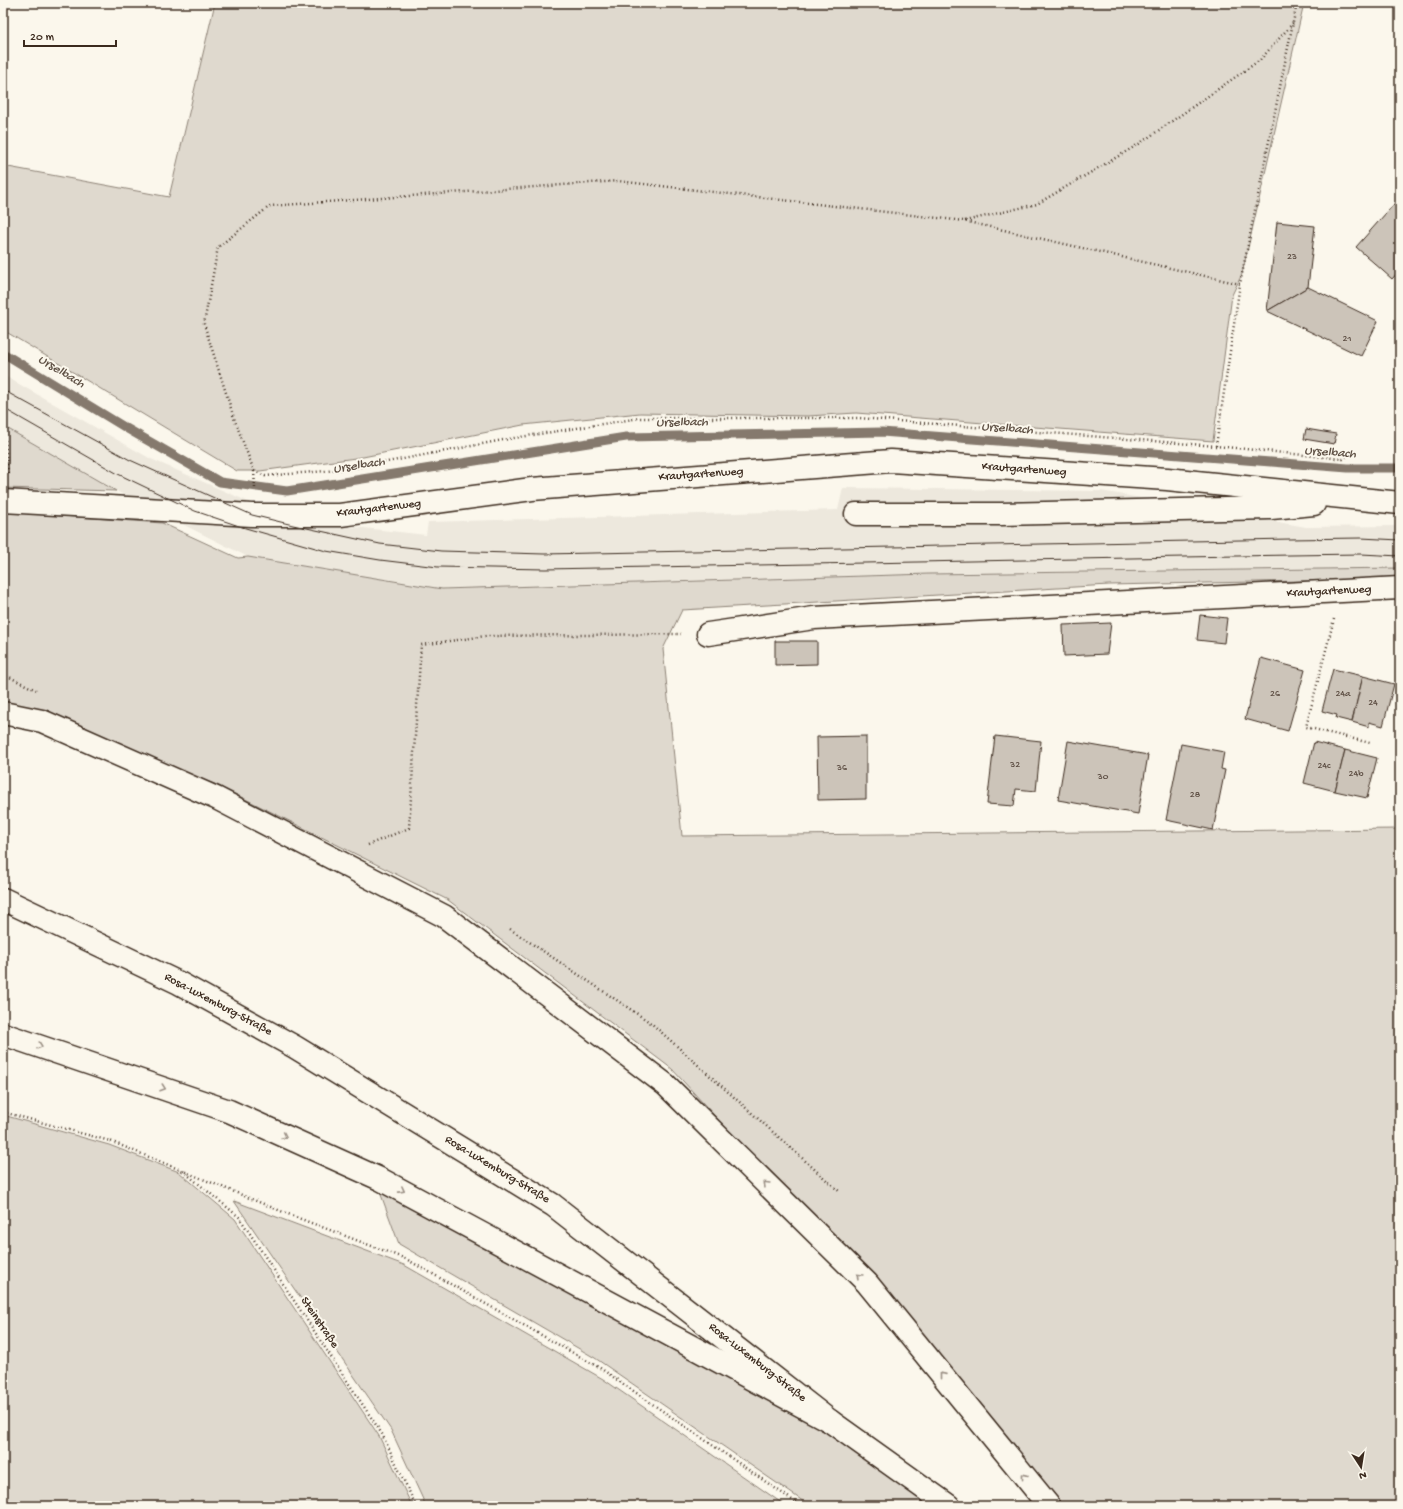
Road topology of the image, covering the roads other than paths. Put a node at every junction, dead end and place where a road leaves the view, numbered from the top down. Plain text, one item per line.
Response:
1 (1365, 499) junction
2 (6, 501) edge
3 (1400, 503) edge
4 (856, 514) dead end
5 (1400, 588) edge
6 (708, 634) road end
7 (3, 712) edge
8 (3, 899) edge
9 (3, 1034) edge
10 (830, 1421) junction
11 (949, 1506) edge
12 (1049, 1506) edge

1 - 2 main road, Krautgartenweg
1 - 3 main road, Krautgartenweg
1 - 4 main road
5 - 6 main road, Krautgartenweg
12 -> 7 main road
8 - 10 main road, Rosa-Luxemburg-Straße
9 -> 10 main road
10 - 11 main road, Rosa-Luxemburg-Straße

